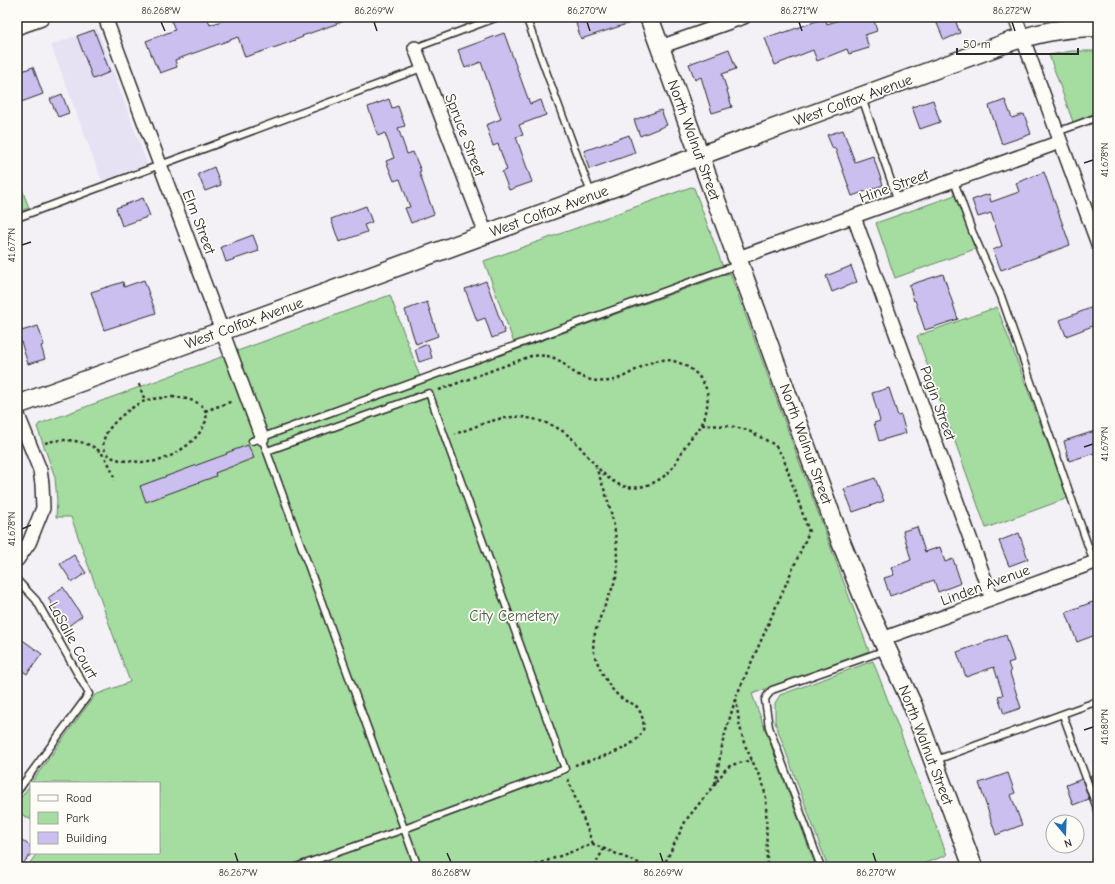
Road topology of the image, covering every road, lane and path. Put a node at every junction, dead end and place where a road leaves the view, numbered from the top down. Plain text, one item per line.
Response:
1 (40, 17) edge
2 (105, 17) edge
3 (498, 17) edge
4 (526, 17) edge
5 (649, 17) edge
6 (744, 17) edge
7 (1015, 17) edge
8 (1089, 25) edge
9 (17, 26) edge
10 (1022, 38) junction
11 (415, 48) joint
12 (660, 48) junction
13 (422, 68) junction
14 (861, 97) junction
15 (1098, 118) edge
16 (1059, 137) junction
17 (700, 156) junction
18 (160, 165) junction
19 (954, 181) junction
20 (591, 195) junction
21 (898, 201) junction
22 (854, 217) junction
23 (17, 218) edge
24 (486, 234) junction
25 (1098, 244) edge
26 (739, 261) junction
27 (222, 331) junction
28 (139, 384) dead end
29 (429, 394) junction
30 (145, 401) junction
31 (233, 401) dead end
32 (17, 405) edge
33 (205, 411) junction
34 (17, 413) edge
35 (702, 425) junction
36 (445, 438) junction
37 (257, 439) junction
38 (40, 444) dead end
39 (106, 451) junction
40 (267, 451) junction
41 (102, 454) junction
42 (595, 466) junction
43 (115, 480) dead end
44 (17, 560) edge
45 (1096, 562) edge
46 (17, 580) edge
47 (992, 599) junction
48 (885, 644) junction
49 (736, 697) junction
50 (1098, 701) edge
51 (1062, 715) junction
52 (752, 760) junction
53 (933, 762) junction
54 (565, 769) junction
55 (715, 784) junction
56 (17, 792) edge
57 (1098, 811) edge
58 (404, 829) junction
59 (593, 844) junction
60 (604, 848) junction
61 (296, 867) edge
62 (418, 867) edge
63 (530, 867) edge
64 (594, 867) edge
65 (648, 867) edge
66 (663, 867) edge
67 (767, 867) edge
68 (821, 867) edge
69 (973, 867) edge

1 - 9 street
2 - 18 street, Elm Street
3 - 11 lane
4 - 20 lane
5 - 12 street, North Walnut Street
6 - 12 street
7 - 10 street
8 - 10 street, West Colfax Avenue
10 - 14 street, West Colfax Avenue
10 - 16 street
11 - 13 street, Spruce Street
12 - 17 street, North Walnut Street
13 - 18 lane
13 - 24 street, Spruce Street
14 - 17 street, West Colfax Avenue
14 - 21 lane
15 - 16 lane
16 - 19 street, Hine Street
16 - 25 street
17 - 20 street, West Colfax Avenue
17 - 26 street, North Walnut Street
18 - 23 lane
18 - 27 street, Elm Street
19 - 21 street, Hine Street
19 - 45 lane
20 - 24 street, West Colfax Avenue
21 - 22 street, Hine Street
22 - 26 street, Hine Street
22 - 47 street, Pagin Street
24 - 27 street, West Colfax Avenue
26 - 37 lane
26 - 48 street, North Walnut Street
27 - 32 street, West Colfax Avenue
27 - 37 street, Elm Street
28 - 30 path
29 - 35 path
29 - 36 lane
29 - 40 lane
30 - 33 path
30 - 39 path
31 - 33 path
33 - 39 path
34 - 44 street
35 - 42 path
35 - 49 path
36 - 42 path
36 - 54 lane
37 - 40 lane
38 - 41 path
39 - 41 path
40 - 58 lane
41 - 43 path
42 - 54 path
45 - 47 street, Linden Avenue
46 - 56 lane, LaSalle Court
47 - 48 street, Linden Avenue
48 - 53 street, North Walnut Street
48 - 68 lane
49 - 52 path
49 - 55 path
50 - 51 lane
51 - 53 lane
51 - 57 lane
52 - 55 path
52 - 67 path
53 - 69 street, North Walnut Street
54 - 58 lane
54 - 59 path
55 - 66 path
58 - 61 lane
58 - 62 lane
59 - 60 path
59 - 63 path
60 - 64 path
60 - 65 path

